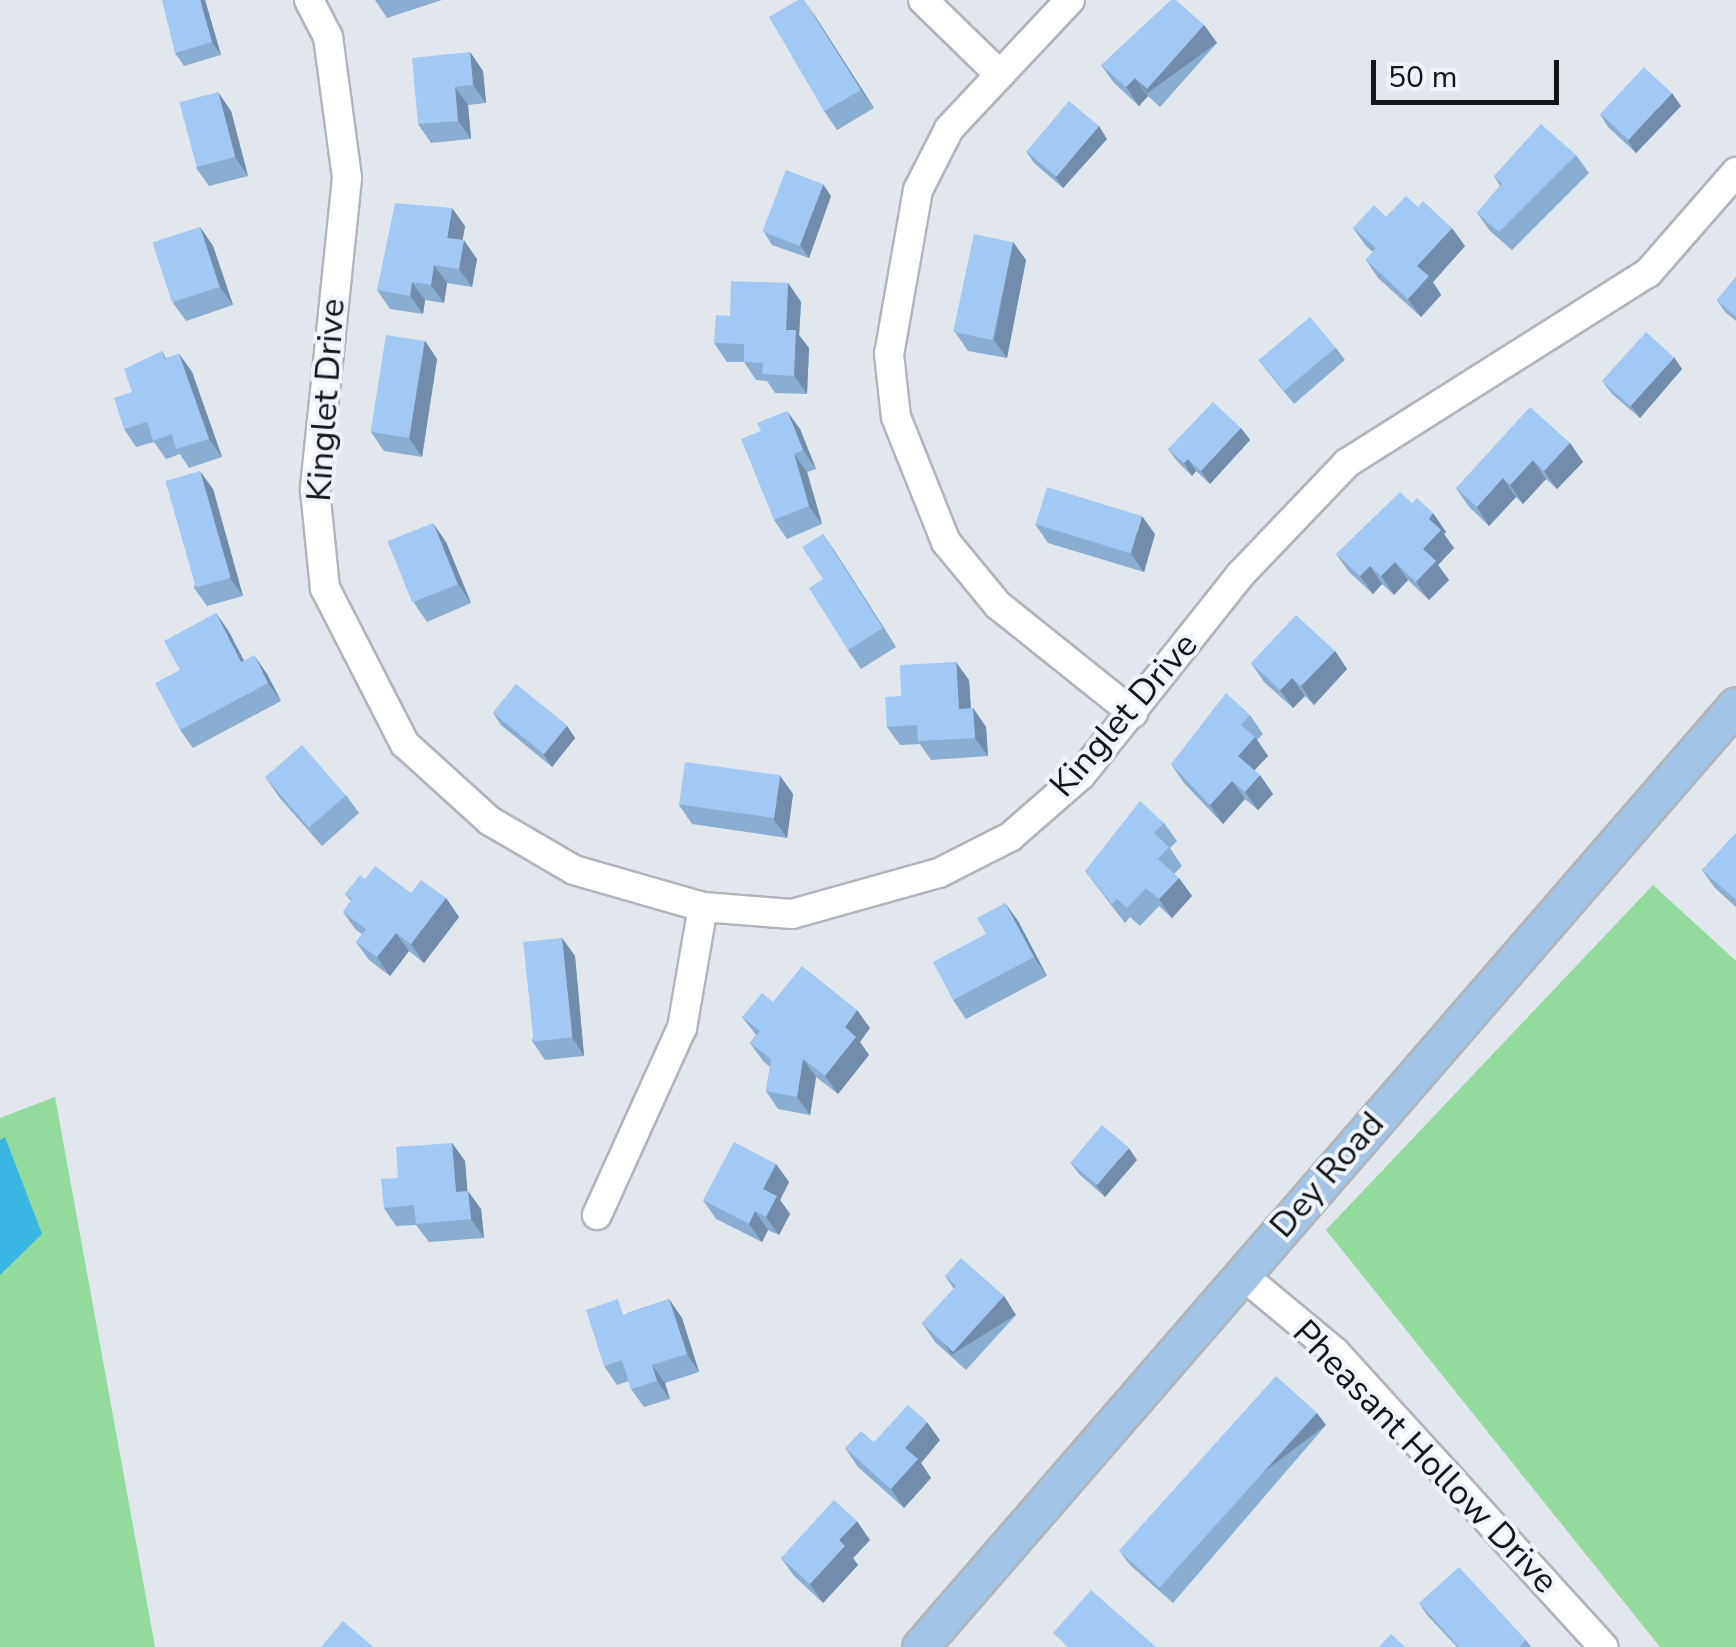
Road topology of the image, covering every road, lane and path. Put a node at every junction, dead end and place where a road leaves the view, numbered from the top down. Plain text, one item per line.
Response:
1 (309, 0) edge
2 (923, 0) edge
3 (1070, 0) edge
4 (996, 71) junction
5 (1736, 172) edge
6 (1736, 706) edge
7 (1133, 713) junction
8 (703, 907) junction
9 (597, 1216) dead end
10 (1241, 1274) junction
11 (920, 1647) edge
12 (1602, 1647) edge

1 - 8 street, Kinglet Drive
2 - 4 street
3 - 4 street
4 - 7 street
5 - 7 street, Kinglet Drive
6 - 10 main road, Dey Road
7 - 8 street, Kinglet Drive
8 - 9 street
10 - 11 main road, Dey Road
10 - 12 street, Pheasant Hollow Drive

